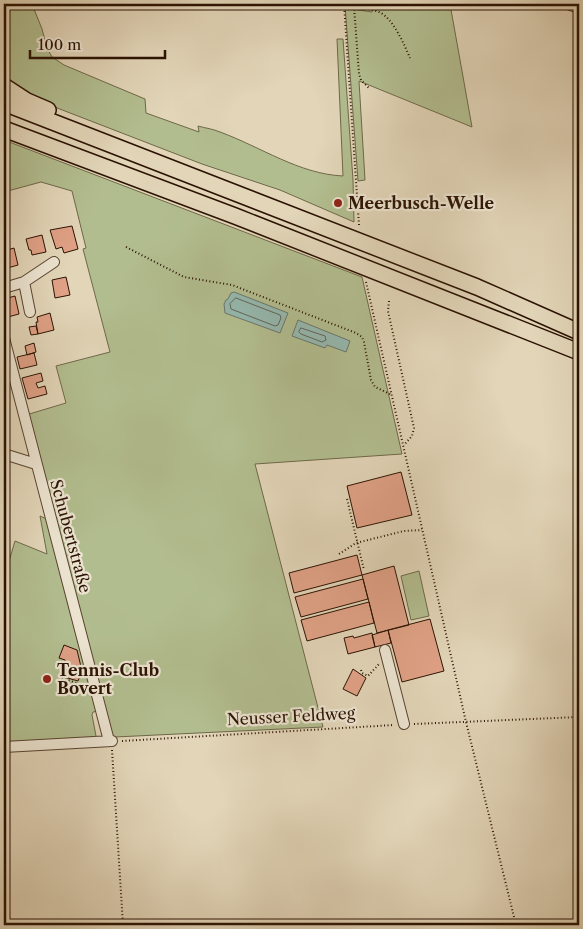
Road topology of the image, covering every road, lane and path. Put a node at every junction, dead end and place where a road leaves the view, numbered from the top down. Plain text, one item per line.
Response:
1 (344, 4) edge
2 (568, 4) edge
3 (353, 5) edge
4 (579, 8) edge
5 (410, 58) dead end
6 (4, 86) edge
7 (369, 88) dead end
8 (4, 103) edge
9 (4, 129) edge
10 (4, 137) edge
11 (101, 141) junction
12 (62, 151) junction
13 (359, 225) dead end
14 (126, 247) dead end
15 (54, 262) dead end
16 (24, 282) junction
17 (366, 282) dead end
18 (4, 288) edge
19 (389, 302) dead end
20 (30, 312) dead end
21 (579, 332) edge
22 (4, 338) edge
23 (579, 352) edge
24 (392, 395) junction
25 (403, 446) junction
26 (4, 454) edge
27 (36, 464) junction
28 (347, 499) dead end
29 (422, 530) junction
30 (356, 543) junction
31 (339, 554) dead end
32 (364, 570) dead end
33 (386, 654) joint
34 (361, 670) dead end
35 (62, 678) dead end
36 (95, 687) junction
37 (579, 716) edge
38 (466, 722) junction
39 (404, 724) junction
40 (110, 741) junction
41 (4, 747) edge
42 (123, 925) edge
43 (516, 925) edge

1 - 13 path
2 - 4 street
3 - 5 path
3 - 7 path
6 - 11 highway
8 - 11 highway
9 - 12 highway
10 - 12 highway
11 - 21 highway
12 - 23 highway
14 - 24 path
15 - 16 street
16 - 18 street
16 - 20 street
17 - 24 path
19 - 25 path
22 - 27 street, Schubertstraße
24 - 25 path
25 - 29 path
26 - 27 street
27 - 36 street, Schubertstraße
28 - 30 path
29 - 30 path
29 - 38 path
30 - 31 path
30 - 32 path
33 - 34 path
33 - 39 street
35 - 36 path
36 - 40 street, Schubertstraße
37 - 38 path, Neusser Feldweg
38 - 39 path, Neusser Feldweg
38 - 43 path
39 - 40 path, Neusser Feldweg
40 - 41 street
40 - 42 path

